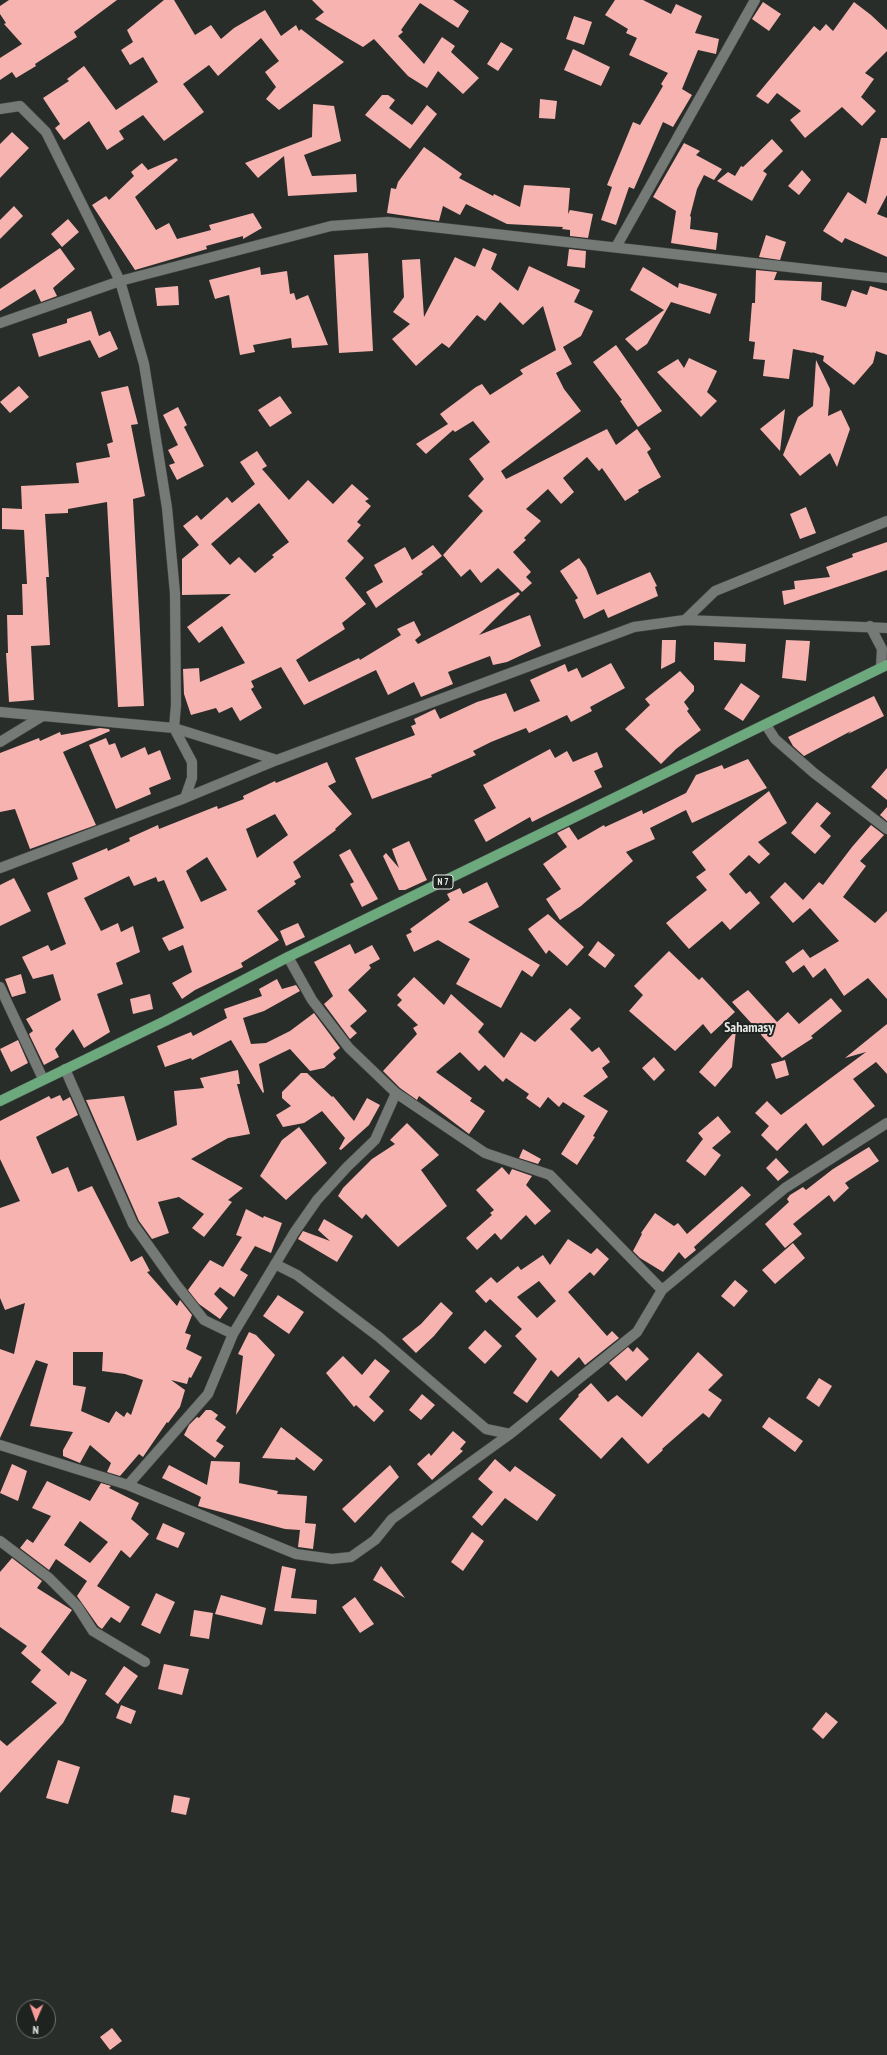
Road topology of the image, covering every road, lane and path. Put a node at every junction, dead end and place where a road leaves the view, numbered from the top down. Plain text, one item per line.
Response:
1 (755, 0) edge
2 (0, 109) edge
3 (616, 248) junction
4 (887, 278) edge
5 (120, 281) junction
6 (0, 323) edge
7 (887, 521) edge
8 (685, 620) junction
9 (870, 626) junction
10 (887, 628) edge
11 (884, 666) edge
12 (0, 712) edge
13 (41, 717) junction
14 (766, 724) junction
15 (174, 728) junction
16 (0, 742) edge
17 (277, 760) junction
18 (185, 798) junction
19 (887, 829) edge
20 (0, 868) edge
21 (288, 957) junction
22 (0, 987) edge
23 (65, 1069) junction
24 (43, 1079) junction
25 (396, 1093) junction
26 (0, 1101) edge
27 (887, 1123) edge
28 (275, 1264) junction
29 (662, 1290) junction
30 (233, 1334) junction
31 (510, 1434) junction
32 (0, 1445) edge
33 (128, 1485) junction
34 (0, 1541) edge
35 (145, 1662) dead end

1 - 3 street
2 - 5 street
3 - 4 street
3 - 5 street
5 - 6 street
5 - 15 street
7 - 8 street
8 - 9 street
8 - 17 street
9 - 10 street
9 - 11 street
11 - 14 main road, N 7
12 - 13 street
13 - 15 street
13 - 16 street
14 - 19 street
14 - 21 main road, N 7
15 - 17 street
15 - 18 street
17 - 18 street
18 - 20 street
21 - 23 main road, N 7
21 - 25 street
22 - 24 street
23 - 24 main road, N 7
23 - 30 street
24 - 26 main road, N 7
25 - 28 street
25 - 29 street
27 - 29 street
28 - 30 street
28 - 31 street
29 - 31 street
30 - 33 street
31 - 33 street
32 - 33 street
34 - 35 street

